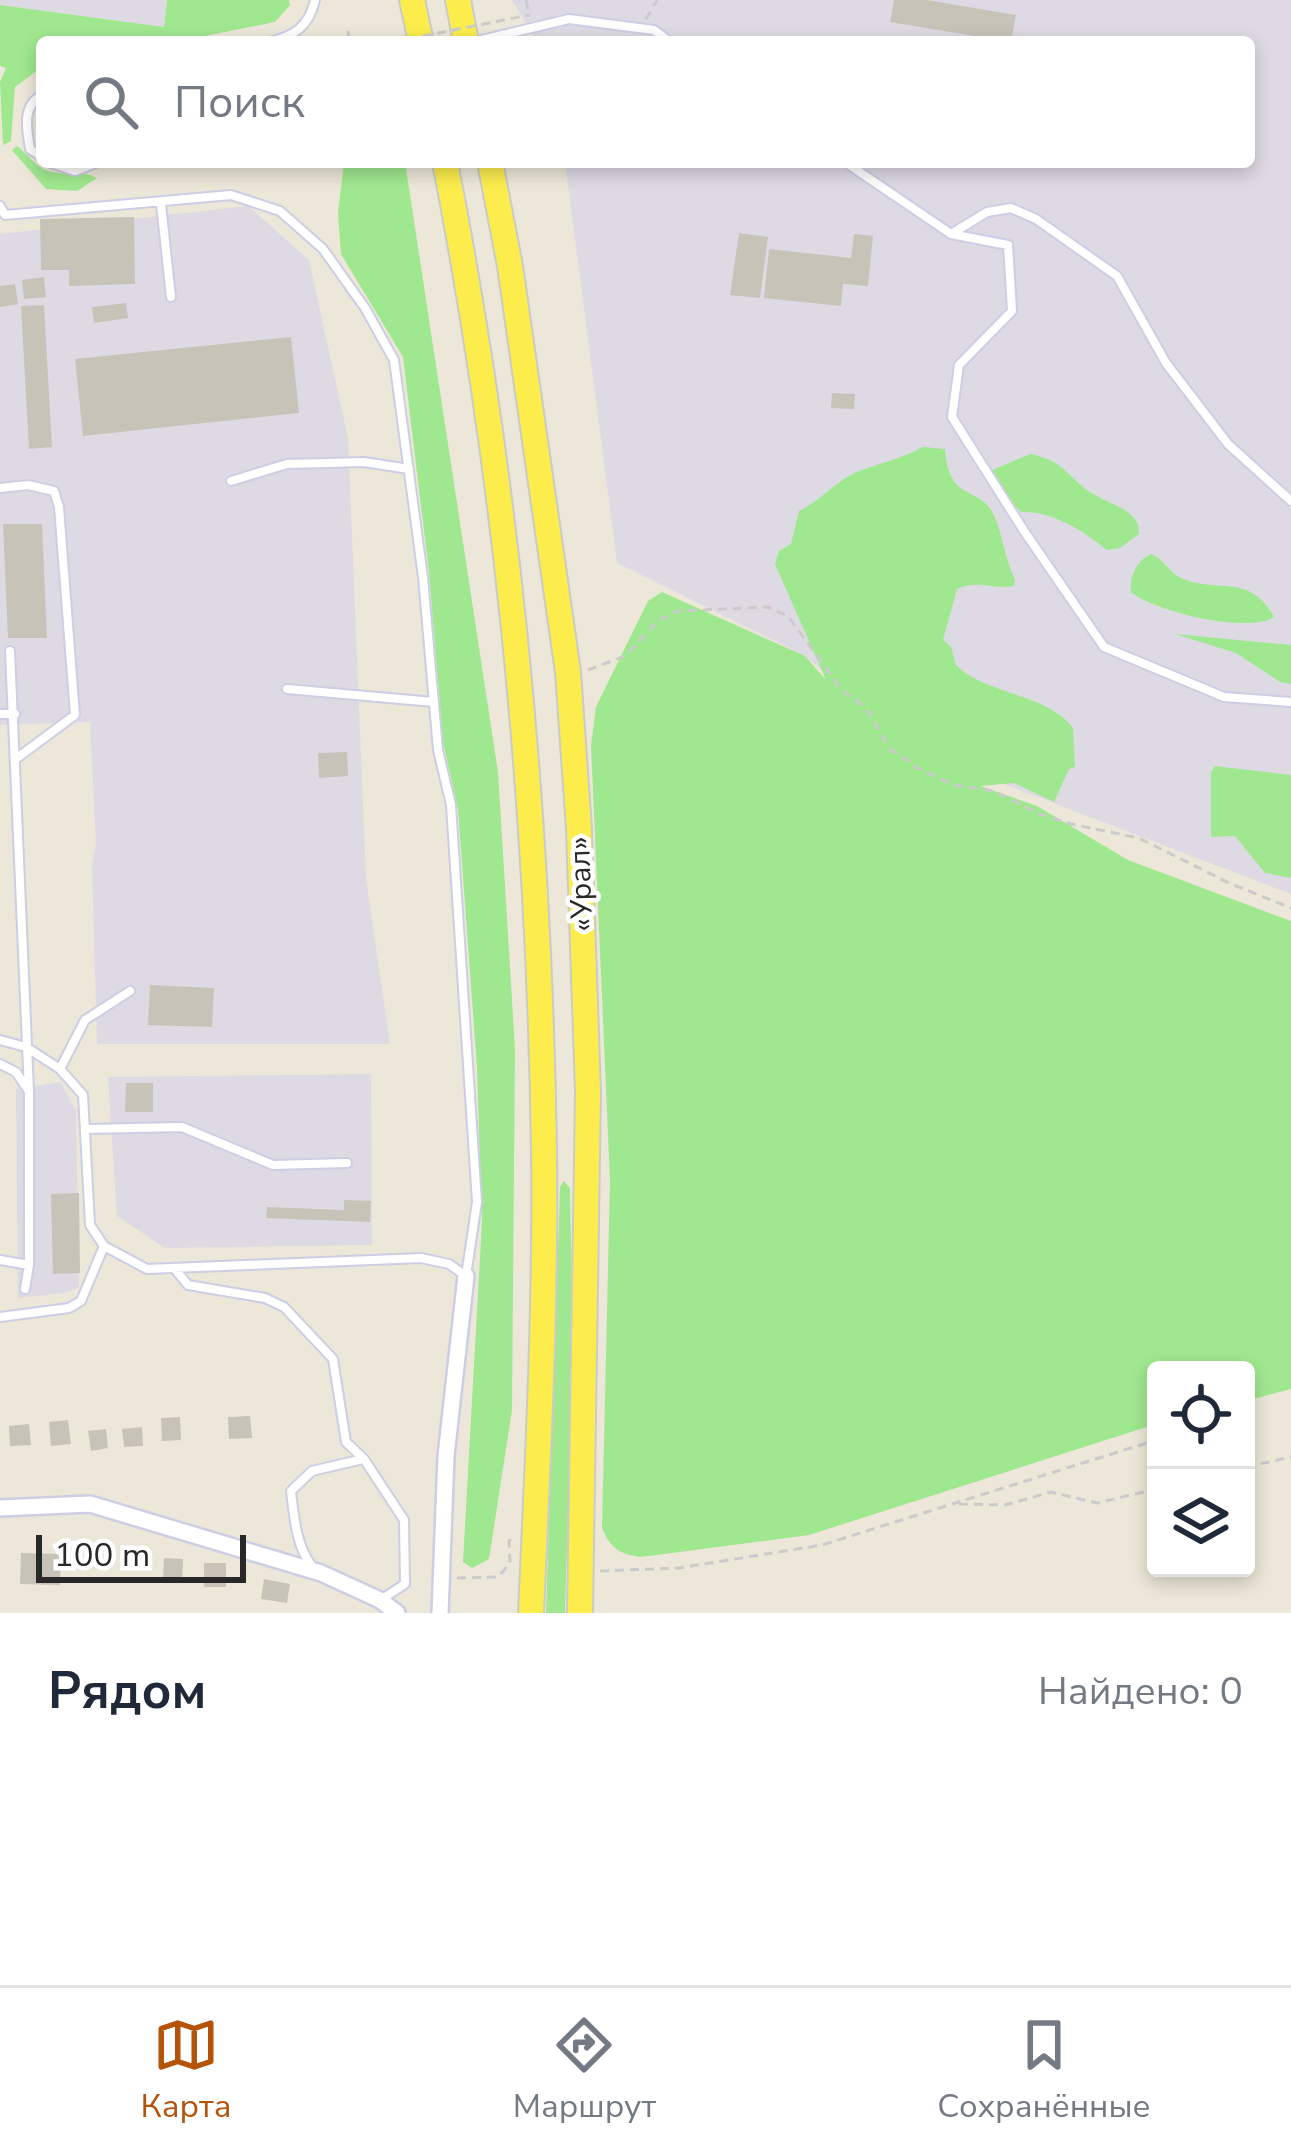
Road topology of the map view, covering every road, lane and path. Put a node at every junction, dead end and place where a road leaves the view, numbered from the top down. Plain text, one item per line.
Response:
1 (315, 0) edge
2 (412, 0) edge
3 (458, 0) edge
4 (526, 0) edge
5 (657, 0) edge
6 (641, 28) junction
7 (348, 31) dead end
8 (291, 36) edge
9 (349, 36) edge
10 (420, 36) edge
11 (423, 36) edge
12 (467, 36) edge
13 (502, 36) edge
14 (662, 36) edge
15 (36, 98) edge
16 (36, 153) edge
17 (446, 168) edge
18 (491, 168) edge
19 (854, 168) edge
20 (161, 204) junction
21 (0, 206) edge
22 (951, 234) junction
23 (171, 297) dead end
24 (409, 469) junction
25 (231, 481) dead end
26 (0, 488) edge
27 (1291, 501) edge
28 (10, 651) dead end
29 (568, 672) junction
30 (286, 689) dead end
31 (434, 702) junction
32 (1291, 702) edge
33 (0, 714) edge
34 (15, 715) junction
35 (16, 758) junction
36 (1291, 908) edge
37 (130, 991) dead end
38 (0, 1040) edge
39 (26, 1047) junction
40 (0, 1064) edge
41 (61, 1069) junction
42 (28, 1091) junction
43 (85, 1130) junction
44 (544, 1150) junction
45 (347, 1163) dead end
46 (586, 1216) junction
47 (104, 1246) junction
48 (0, 1260) edge
49 (29, 1265) junction
50 (173, 1268) junction
51 (466, 1276) junction
52 (26, 1289) dead end
53 (0, 1317) edge
54 (1147, 1443) edge
55 (1291, 1456) edge
56 (364, 1459) junction
57 (1255, 1465) edge
58 (1147, 1491) edge
59 (954, 1504) junction
60 (0, 1508) edge
61 (536, 1514) junction
62 (581, 1572) junction
63 (321, 1573) junction
64 (440, 1577) junction
65 (380, 1600) junction
66 (398, 1613) edge
67 (440, 1613) edge
68 (531, 1613) edge
69 (580, 1613) edge

1 - 8 lane
2 - 10 main road
3 - 12 main road
4 - 11 path, bridge
5 - 6 path
6 - 13 lane
6 - 14 lane
7 - 9 path
15 - 16 lane
17 - 44 main road, «Урал»
18 - 29 main road, «Урал»
19 - 22 lane
20 - 21 lane
20 - 23 lane
20 - 24 lane
22 - 27 lane
22 - 32 lane
24 - 25 lane
24 - 31 lane
26 - 35 lane
28 - 34 lane
29 - 36 path
29 - 46 main road, «Урал»
30 - 31 lane
31 - 51 lane
33 - 34 lane
34 - 35 lane
35 - 39 lane
37 - 41 lane
38 - 39 lane
39 - 41 lane
39 - 42 lane
40 - 42 lane
41 - 43 lane
42 - 49 lane
43 - 45 lane
43 - 47 lane
44 - 46 main road
44 - 61 main road, «Урал»
46 - 62 main road, «Урал»
47 - 50 lane
47 - 53 lane
48 - 49 lane
49 - 52 lane
50 - 51 lane
50 - 56 lane
51 - 64 street
54 - 59 path
55 - 57 path
56 - 63 lane
56 - 65 lane
58 - 59 path
59 - 62 path
60 - 63 street
61 - 64 path
61 - 68 main road, «Урал»
62 - 69 main road, «Урал»
63 - 65 street
64 - 67 street
65 - 66 street

